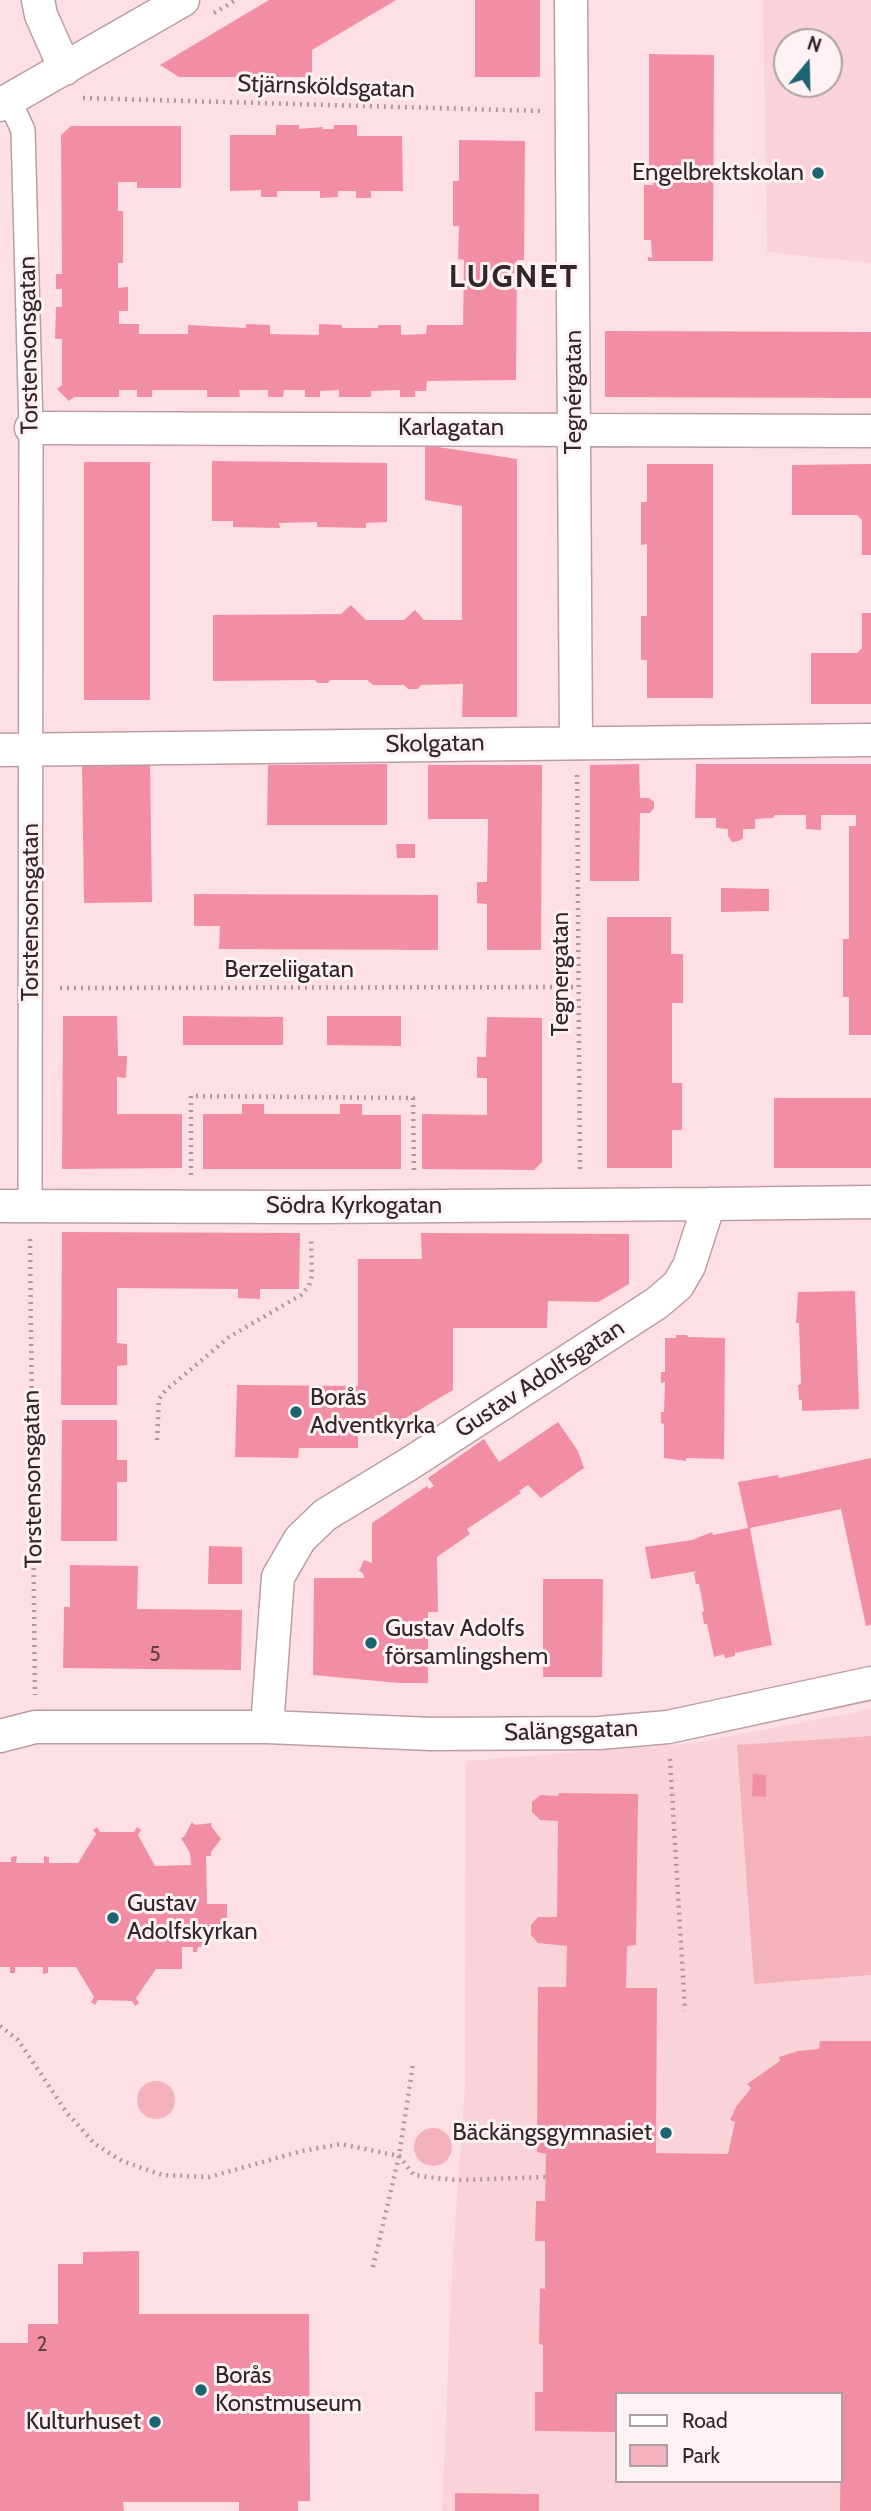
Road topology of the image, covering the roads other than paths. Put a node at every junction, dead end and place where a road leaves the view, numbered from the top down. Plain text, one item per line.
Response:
1 (38, 0) edge
2 (183, 0) edge
3 (571, 0) edge
4 (65, 69) junction
5 (4, 103) edge
6 (31, 428) junction
7 (574, 428) junction
8 (871, 431) edge
9 (871, 740) edge
10 (576, 743) junction
11 (15, 750) edge
12 (871, 1202) edge
13 (709, 1204) junction
14 (15, 1206) edge
15 (871, 1684) edge
16 (267, 1727) junction
17 (0, 1736) edge

1 - 4 street
2 - 4 street
3 - 7 street, Tegnérgatan
4 - 5 street
5 - 6 street, Torstensonsgatan
6 - 7 street, Karlagatan
6 - 11 street, Torstensonsgatan
7 - 8 street, Karlagatan
7 - 10 street, Tegnérgatan
9 - 10 street, Skolgatan
10 - 11 street, Skolgatan
11 - 14 street, Torstensonsgatan
12 - 13 street
13 - 14 street, Södra Kyrkogatan
13 - 16 street, Gustav Adolfsgatan
15 - 16 street, Salängsgatan
16 - 17 street

